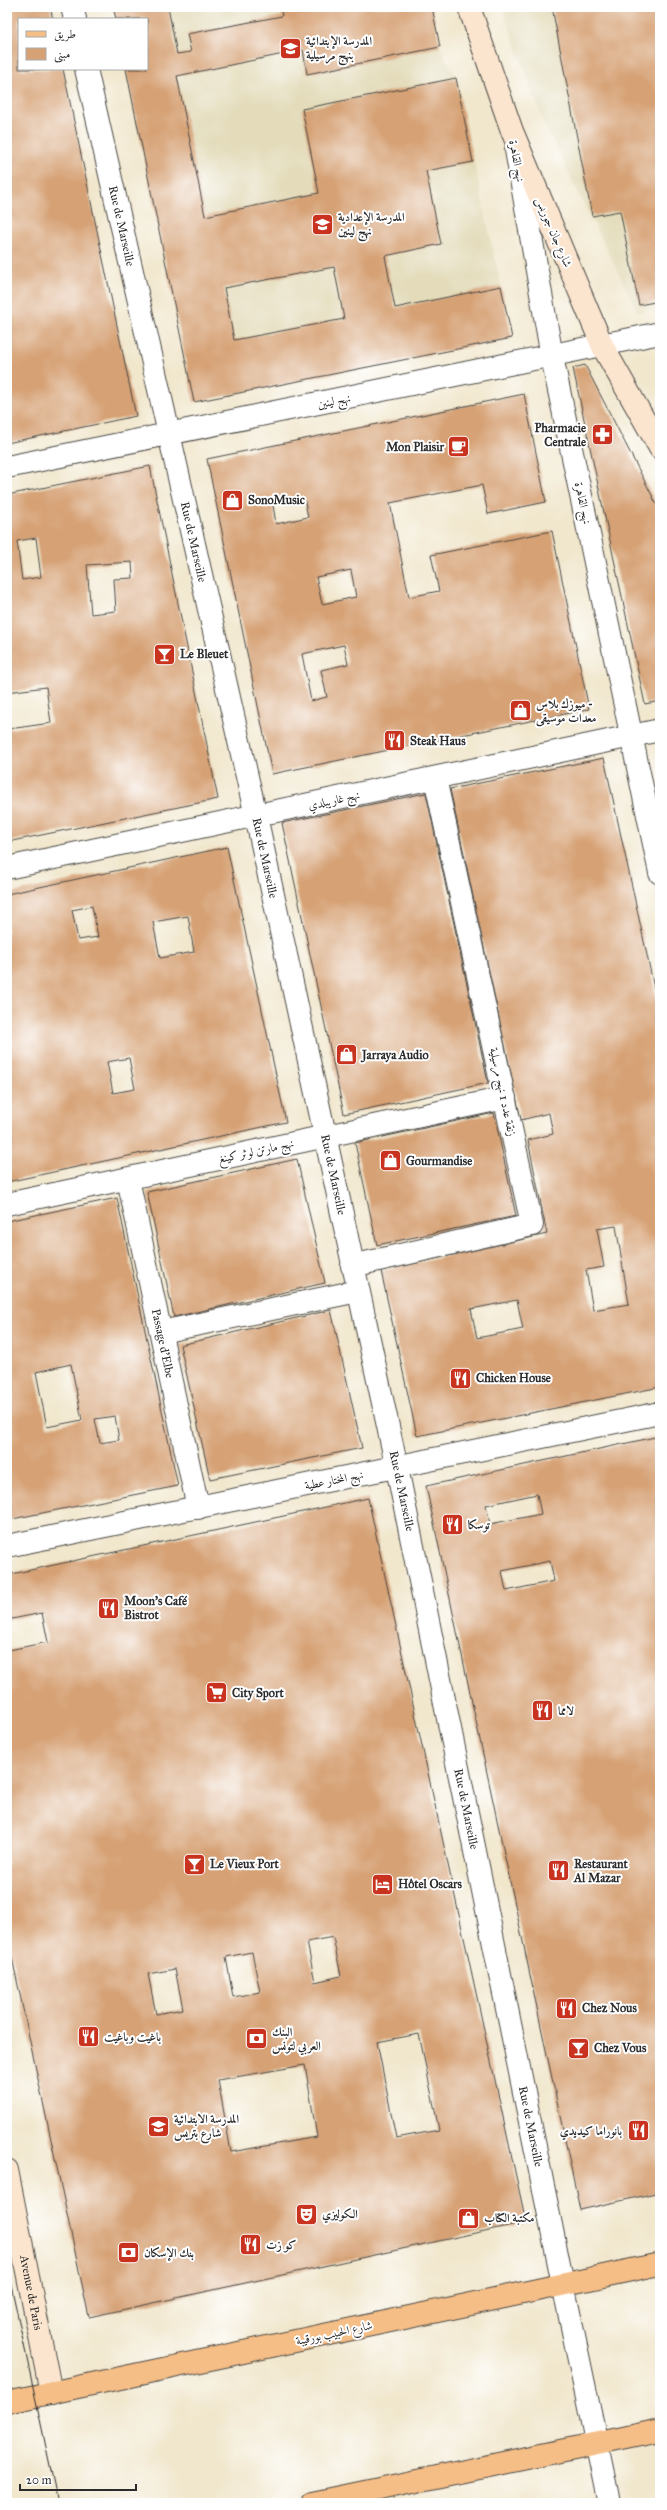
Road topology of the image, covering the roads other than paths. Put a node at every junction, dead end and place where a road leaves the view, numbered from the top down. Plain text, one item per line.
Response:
1 (72, 7) edge
2 (469, 7) edge
3 (75, 18) edge
4 (86, 70) edge
5 (512, 131) junction
6 (660, 333) edge
7 (603, 346) junction
8 (552, 357) junction
9 (168, 434) junction
10 (660, 448) edge
11 (7, 467) edge
12 (660, 730) edge
13 (633, 737) junction
14 (435, 778) junction
15 (256, 816) junction
16 (7, 868) edge
17 (660, 873) edge
18 (505, 1098) junction
19 (324, 1137) junction
20 (128, 1179) junction
21 (7, 1204) edge
22 (352, 1266) junction
23 (358, 1291) junction
24 (161, 1332) junction
25 (660, 1413) edge
26 (398, 1468) junction
27 (198, 1508) junction
28 (7, 1546) edge
29 (7, 2170) edge
30 (660, 2264) edge
31 (563, 2284) junction
32 (51, 2392) junction
33 (7, 2402) edge
34 (660, 2430) edge
35 (598, 2444) junction
36 (312, 2503) edge
37 (609, 2503) edge

1 - 3 street
2 - 5 main road, شارع جان جوريس
4 - 9 street, Rue de Marseille
5 - 7 main road, شارع جان جوريس
5 - 8 street, نهج القاهرة
6 - 7 street, نهج لينين
7 - 8 street, نهج لينين
7 - 10 main road, شارع جان جوريس
8 - 9 street, نهج لينين
8 - 13 street, نهج القاهرة
9 - 11 street, نهج لينين
9 - 15 street, Rue de Marseille
12 - 13 street, نهج غاريبلدي
13 - 14 street, نهج غاريبلدي
13 - 17 street, نهج القاهرة
14 - 15 street, نهج غاريبلدي
14 - 18 street, زنقة عدد 1 نهج مرسيلية
15 - 16 street, نهج غاريبلدي
15 - 19 street, Rue de Marseille
18 - 19 street, نهج مارتن لوثر كينغ
18 - 22 street, زنقة عدد 1 نهج مرسيلية
19 - 20 street, نهج مارتن لوثر كينغ
19 - 22 street, Rue de Marseille
20 - 21 street, نهج مارتن لوثر كينغ
20 - 24 street, Passage d'Elbe
22 - 23 street, Rue de Marseille
23 - 24 street
23 - 26 street, Rue de Marseille
24 - 27 street, Passage d'Elbe
25 - 26 street, نهج المختار عطية
26 - 27 street, نهج المختار عطية
26 - 31 street, Rue de Marseille
27 - 28 street, نهج المختار عطية
29 - 32 main road, Avenue de Paris
30 - 31 main road, شارع الحبيب بورقيبة
31 - 32 main road, شارع الحبيب بورقيبة
31 - 35 street, Rue de Marseille
32 - 33 main road, شارع الحبيب بورقيبة
34 - 35 main road
35 - 36 main road
35 - 37 street, Rue de Marseille

